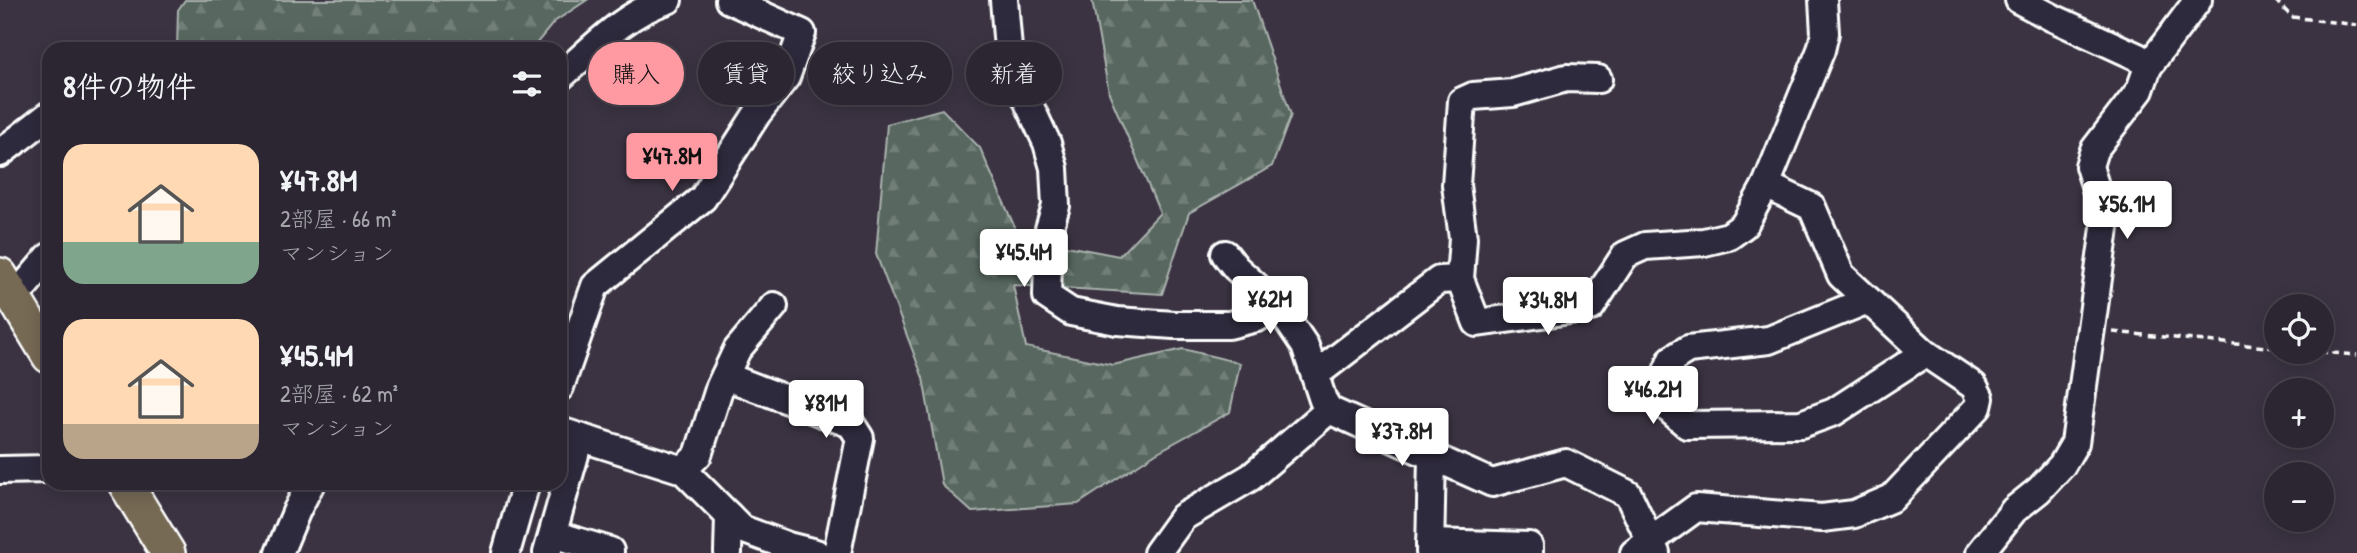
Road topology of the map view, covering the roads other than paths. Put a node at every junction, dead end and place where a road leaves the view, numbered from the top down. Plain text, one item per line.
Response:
1 (668, 0) edge
2 (729, 0) edge
3 (1004, 0) edge
4 (1823, 0) edge
5 (2019, 0) edge
6 (2198, 0) edge
7 (2148, 67) junction
8 (567, 71) edge
9 (1598, 79) dead end
10 (42, 120) edge
11 (0, 153) edge
12 (1766, 185) junction
13 (1225, 254) dead end
14 (42, 262) edge
15 (1460, 279) junction
16 (7, 286) edge
17 (1868, 300) junction
18 (774, 306) dead end
19 (1278, 306) junction
20 (42, 344) edge
21 (1925, 353) junction
22 (567, 366) edge
23 (1315, 374) junction
24 (725, 376) junction
25 (1329, 410) junction
26 (570, 434) edge
27 (1433, 456) junction
28 (42, 469) edge
29 (0, 470) edge
30 (683, 470) junction
31 (129, 490) edge
32 (308, 490) edge
33 (524, 490) edge
34 (560, 490) edge
35 (517, 512) junction
36 (729, 516) junction
37 (552, 537) edge
38 (1430, 548) edge
39 (1646, 549) edge
40 (168, 553) edge
41 (279, 553) edge
42 (506, 553) edge
43 (609, 553) edge
44 (728, 553) edge
45 (816, 553) edge
46 (836, 553) edge
47 (1157, 553) edge
48 (1529, 553) edge
49 (1980, 553) edge

1 - 8 street
2 - 22 street
3 - 19 street
4 - 12 street
5 - 7 street
6 - 7 street
7 - 49 street
9 - 15 street
10 - 11 street
12 - 15 street
12 - 17 street
13 - 19 street
14 - 16 street
15 - 23 street
16 - 20 main road
17 - 21 street
17 - 21 street
18 - 24 street
19 - 23 street
21 - 39 street
23 - 25 street
24 - 30 street
24 - 46 street
25 - 27 street
25 - 47 street
26 - 30 street
27 - 38 street
27 - 39 street
28 - 29 street
30 - 36 street
31 - 40 main road
32 - 41 street
33 - 35 street
34 - 37 street
35 - 37 street
35 - 42 street
36 - 44 street
36 - 45 street
37 - 43 street
38 - 48 street

